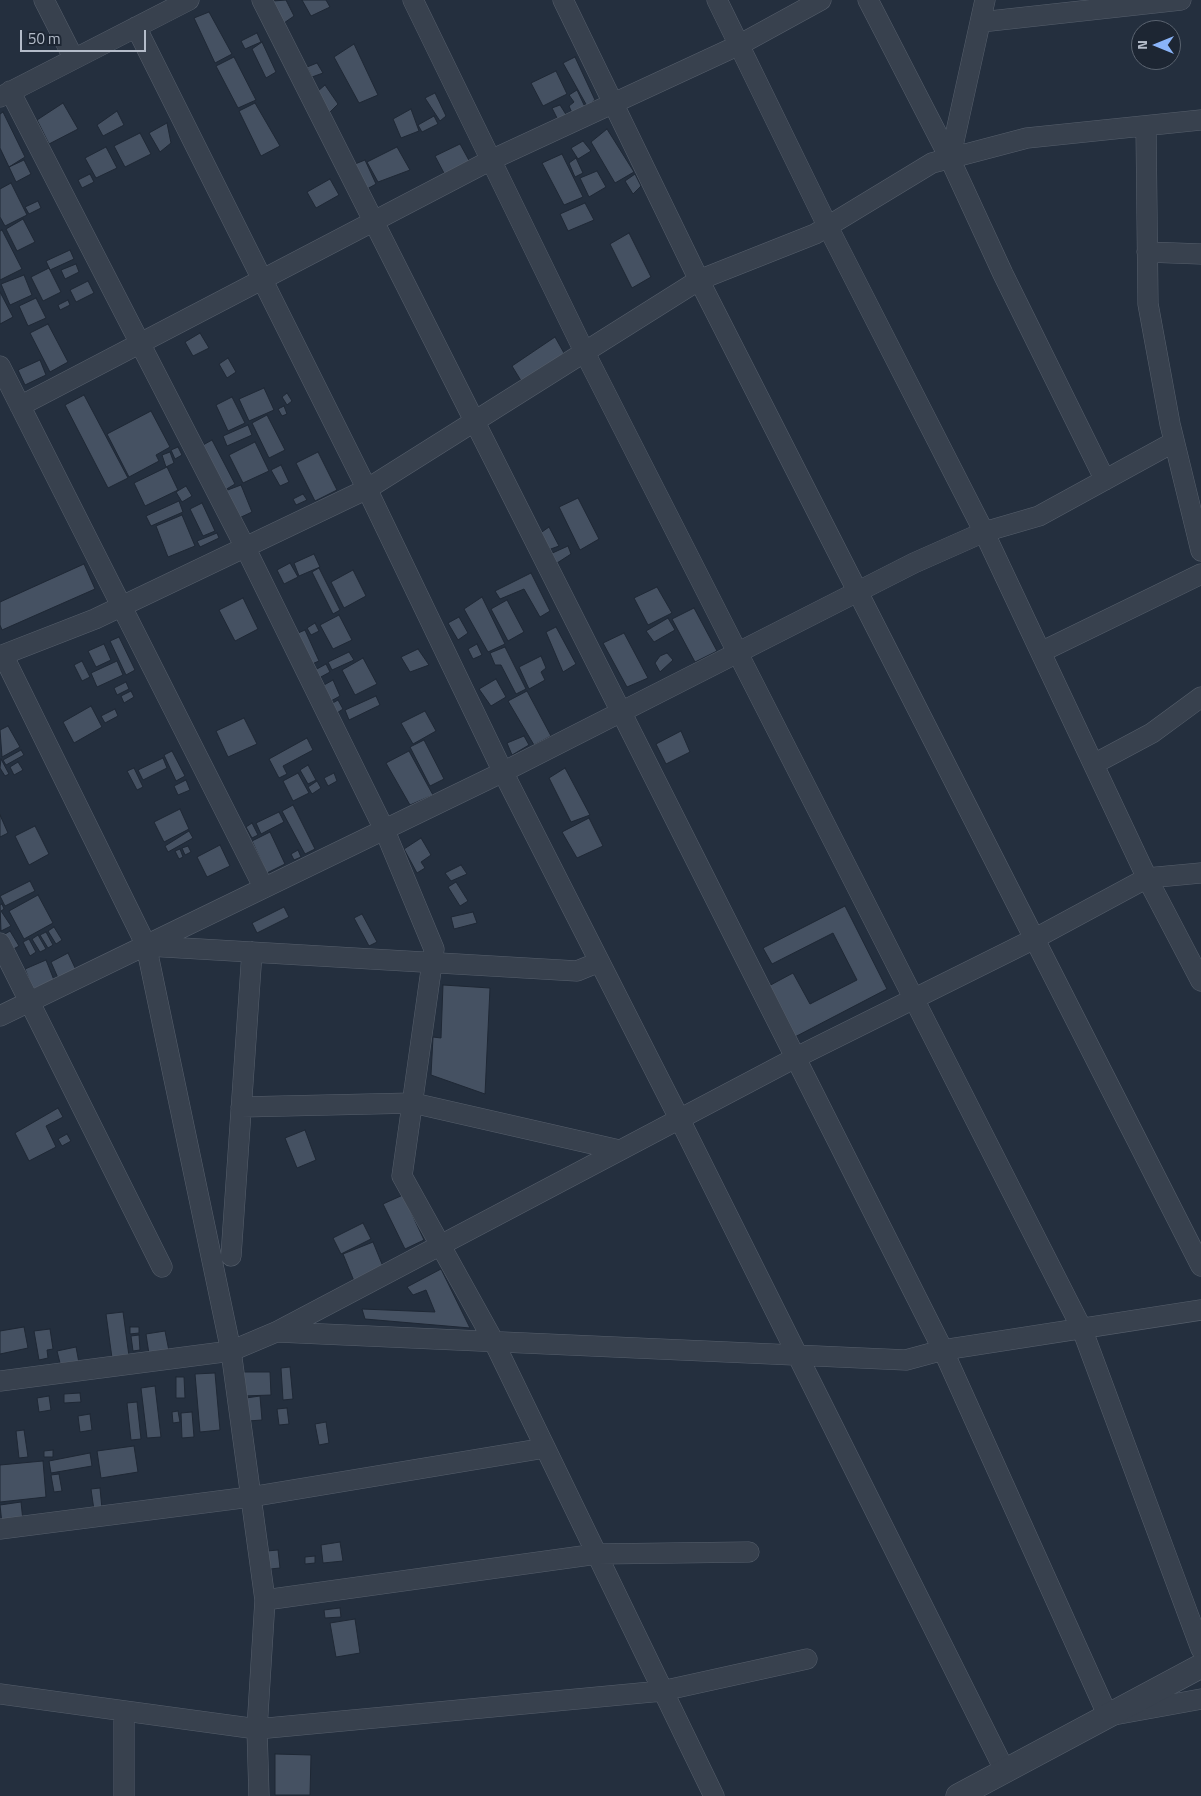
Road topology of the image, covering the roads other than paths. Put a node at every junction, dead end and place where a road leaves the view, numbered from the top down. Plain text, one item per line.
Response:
1 (44, 0) edge
2 (189, 0) edge
3 (262, 0) edge
4 (413, 0) edge
5 (563, 0) edge
6 (717, 0) edge
7 (821, 0) edge
8 (868, 0) edge
9 (985, 0) edge
10 (1175, 0) edge
11 (981, 22) junction
12 (136, 27) junction
13 (739, 45) junction
14 (74, 59) junction
15 (5, 94) edge
16 (614, 104) junction
17 (1201, 120) edge
18 (1146, 126) junction
19 (950, 158) junction
20 (492, 160) junction
21 (374, 221) junction
22 (828, 227) junction
23 (1147, 252) junction
24 (1201, 254) edge
25 (262, 278) junction
26 (699, 280) junction
27 (140, 342) junction
28 (585, 353) junction
29 (0, 366) edge
30 (20, 406) junction
31 (476, 422) junction
32 (1174, 442) junction
33 (1105, 480) junction
34 (367, 489) junction
35 (984, 532) junction
36 (245, 547) junction
37 (1201, 551) edge
38 (1201, 574) edge
39 (858, 591) junction
40 (121, 606) junction
41 (737, 651) junction
42 (1041, 652) junction
43 (1, 656) edge
44 (1201, 696) edge
45 (621, 711) junction
46 (1094, 764) junction
47 (503, 772) junction
48 (384, 830) junction
49 (1201, 874) edge
50 (1147, 878) junction
51 (264, 888) junction
52 (1034, 938) junction
53 (0, 943) edge
54 (146, 946) junction
55 (252, 952) junction
56 (599, 962) junction
57 (432, 963) junction
58 (1201, 981) edge
59 (914, 999) junction
60 (29, 1002) junction
61 (0, 1016) edge
62 (795, 1058) junction
63 (413, 1103) junction
64 (241, 1107) junction
65 (680, 1120) junction
66 (619, 1150) junction
67 (442, 1246) junction
68 (231, 1256) dead end
69 (1201, 1266) edge
70 (162, 1267) dead end
71 (1201, 1310) edge
72 (1082, 1329) junction
73 (276, 1332) junction
74 (493, 1340) junction
75 (943, 1350) junction
76 (231, 1351) junction
77 (798, 1355) junction
78 (0, 1381) edge
79 (545, 1448) junction
80 (250, 1497) junction
81 (0, 1529) edge
82 (749, 1552) dead end
83 (597, 1554) junction
84 (265, 1600) junction
85 (1201, 1649) edge
86 (807, 1659) dead end
87 (1201, 1666) edge
88 (662, 1691) junction
89 (0, 1694) edge
90 (1201, 1698) edge
91 (124, 1711) junction
92 (1108, 1716) junction
93 (257, 1729) junction
94 (1005, 1771) junction
95 (124, 1796) edge
96 (259, 1796) edge
97 (714, 1796) edge
98 (958, 1796) edge

1 - 14 street
2 - 12 street
3 - 21 street
4 - 20 street
5 - 16 street
6 - 13 street
7 - 13 street
8 - 19 street
9 - 11 street
10 - 11 street
11 - 19 street
12 - 14 street
12 - 25 street
13 - 16 street
13 - 22 street
14 - 15 street
15 - 27 street
16 - 20 street
16 - 26 street
17 - 18 street
18 - 19 street
18 - 23 street
19 - 22 street
19 - 33 street
20 - 21 street
20 - 28 street
21 - 25 street
21 - 31 street
22 - 26 street
22 - 35 street
23 - 24 street
23 - 32 street
25 - 27 street
25 - 34 street
26 - 28 street
26 - 39 street
27 - 30 street
27 - 36 street
28 - 31 street
28 - 41 street
29 - 30 street
30 - 40 street
31 - 34 street
31 - 45 street
32 - 33 street
32 - 37 street
33 - 35 street
34 - 36 street
34 - 47 street
35 - 39 street
35 - 42 street
36 - 40 street
36 - 48 street
38 - 42 street
39 - 41 street
39 - 52 street
40 - 43 street
40 - 51 street
41 - 45 street
41 - 59 street
42 - 46 street
43 - 54 street
44 - 46 street
45 - 47 street
45 - 62 street
46 - 50 street
47 - 48 street
47 - 56 street
48 - 51 street
48 - 57 street
49 - 50 street
50 - 52 street
50 - 58 street
51 - 54 street
52 - 59 street
52 - 69 street
53 - 60 street
54 - 55 street
54 - 60 street
54 - 76 street
55 - 57 street
55 - 64 street
56 - 57 street
56 - 65 street
57 - 63 street
59 - 62 street
59 - 72 street
60 - 61 street
60 - 70 street
62 - 65 street
62 - 75 street
63 - 64 street
63 - 66 street
63 - 67 street
64 - 68 street
65 - 66 street
65 - 77 street
66 - 67 street
67 - 73 street
67 - 74 street
71 - 72 street
72 - 75 street
72 - 85 street
73 - 74 street
73 - 76 street
74 - 77 street
74 - 79 street
75 - 77 street
75 - 92 street
76 - 78 street
76 - 80 street
77 - 94 street
79 - 80 street
79 - 83 street
80 - 81 street
80 - 84 street
82 - 83 street
83 - 84 street
83 - 88 street
84 - 93 street
86 - 88 street
87 - 92 street
88 - 93 street
88 - 97 street
89 - 91 street
90 - 92 street
91 - 93 street
91 - 95 street
92 - 94 street
93 - 96 street
94 - 98 street

